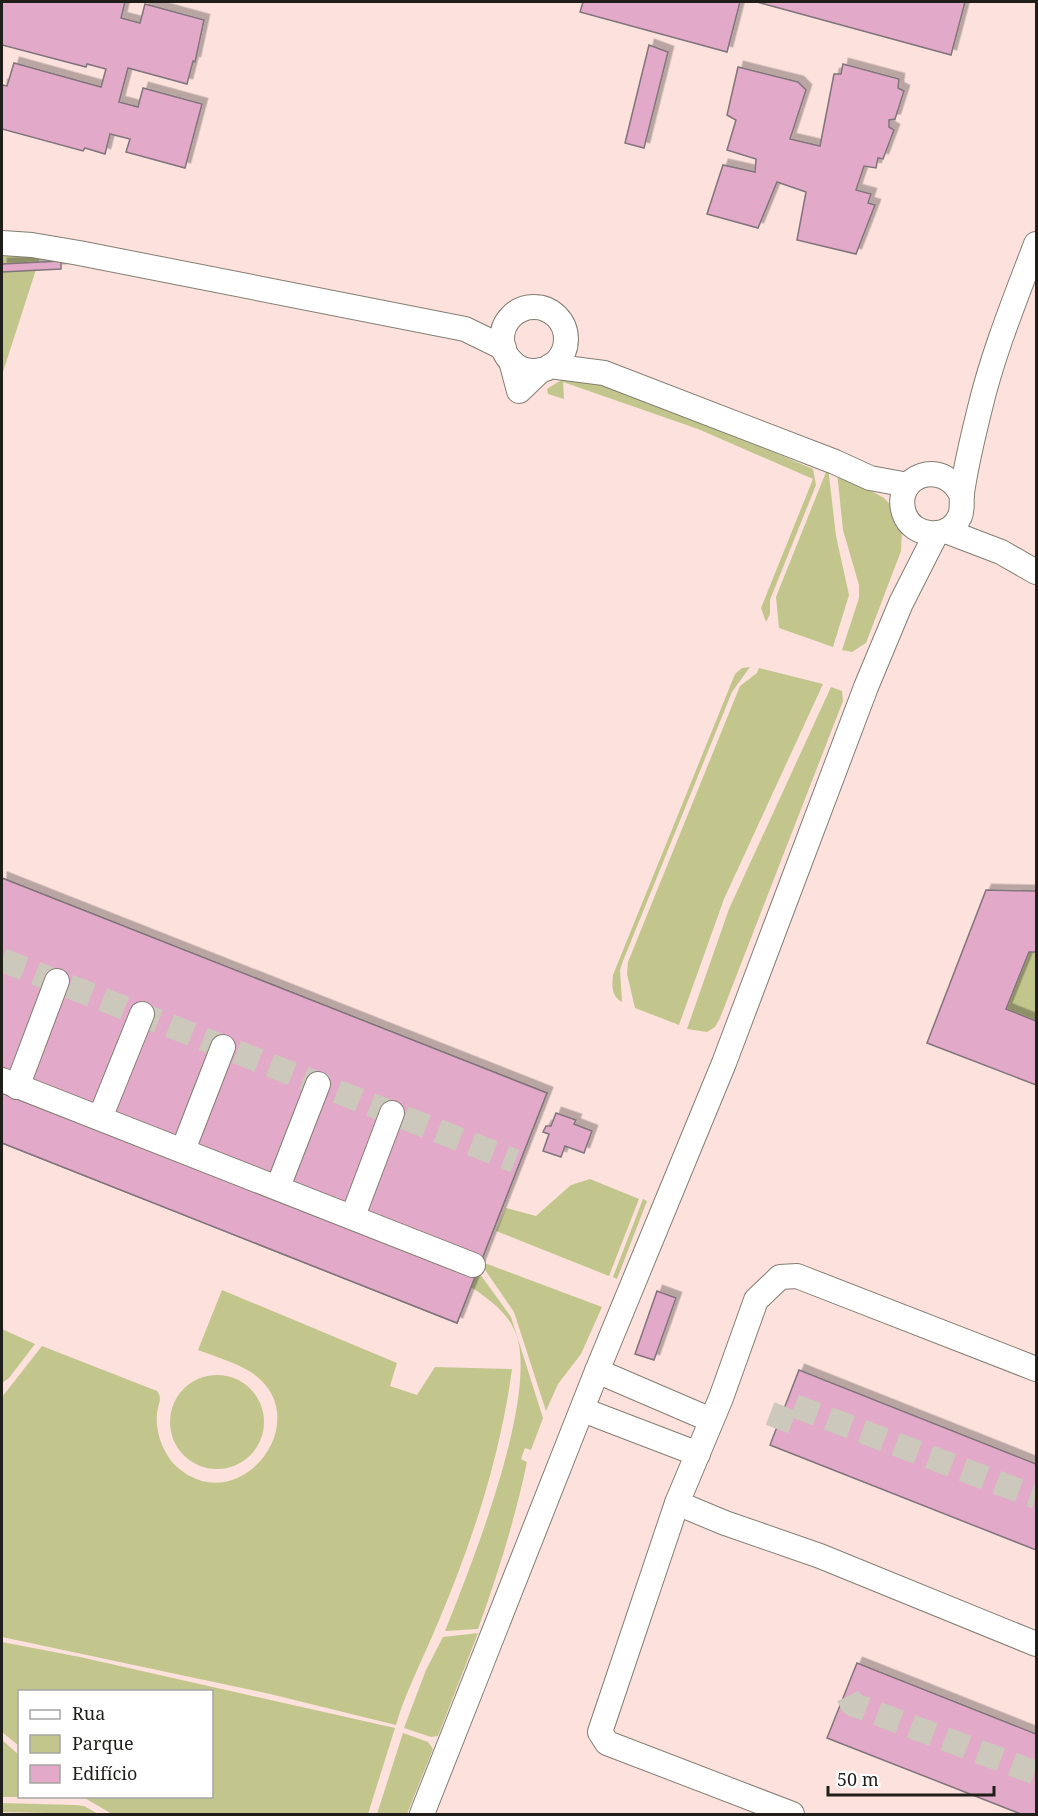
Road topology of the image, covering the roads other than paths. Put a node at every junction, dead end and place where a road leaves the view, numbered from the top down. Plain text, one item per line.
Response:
1 (2, 243) edge
2 (1036, 244) edge
3 (512, 317) junction
4 (465, 329) junction
5 (566, 343) junction
6 (507, 354) junction
7 (546, 368) junction
8 (604, 373) junction
9 (980, 406) junction
10 (942, 475) junction
11 (870, 478) junction
12 (908, 485) junction
13 (962, 501) junction
14 (925, 527) junction
15 (1001, 552) junction
16 (1036, 572) edge
17 (57, 981) dead end
18 (142, 1014) dead end
19 (223, 1047) dead end
20 (9, 1084) edge
21 (318, 1084) dead end
22 (392, 1113) dead end
23 (100, 1118) junction
24 (183, 1150) junction
25 (278, 1187) junction
26 (353, 1216) junction
27 (473, 1265) dead end
28 (1036, 1369) edge
29 (597, 1371) junction
30 (583, 1410) junction
31 (711, 1420) junction
32 (698, 1454) junction
33 (677, 1503) junction
34 (1036, 1644) edge
35 (422, 1815) edge
36 (792, 1815) edge

1 - 4 street
2 - 9 street
3 - 4 street
3 - 5 street
3 - 6 street
4 - 6 street
5 - 7 street
5 - 8 street
6 - 7 street
7 - 8 street
8 - 11 street
9 - 10 street
9 - 13 street
10 - 12 street
10 - 13 street
11 - 12 street
11 - 14 street
12 - 14 street
13 - 14 street
13 - 15 street
14 - 15 street
14 - 29 street
15 - 16 street
17 - 20 street
18 - 23 street
19 - 24 street
20 - 23 street
21 - 25 street
22 - 26 street
23 - 24 street
24 - 25 street
25 - 26 street
26 - 27 street
28 - 31 street
29 - 30 street
29 - 31 street
30 - 32 street
30 - 35 street
31 - 32 street
32 - 33 street
33 - 34 street
33 - 36 street

